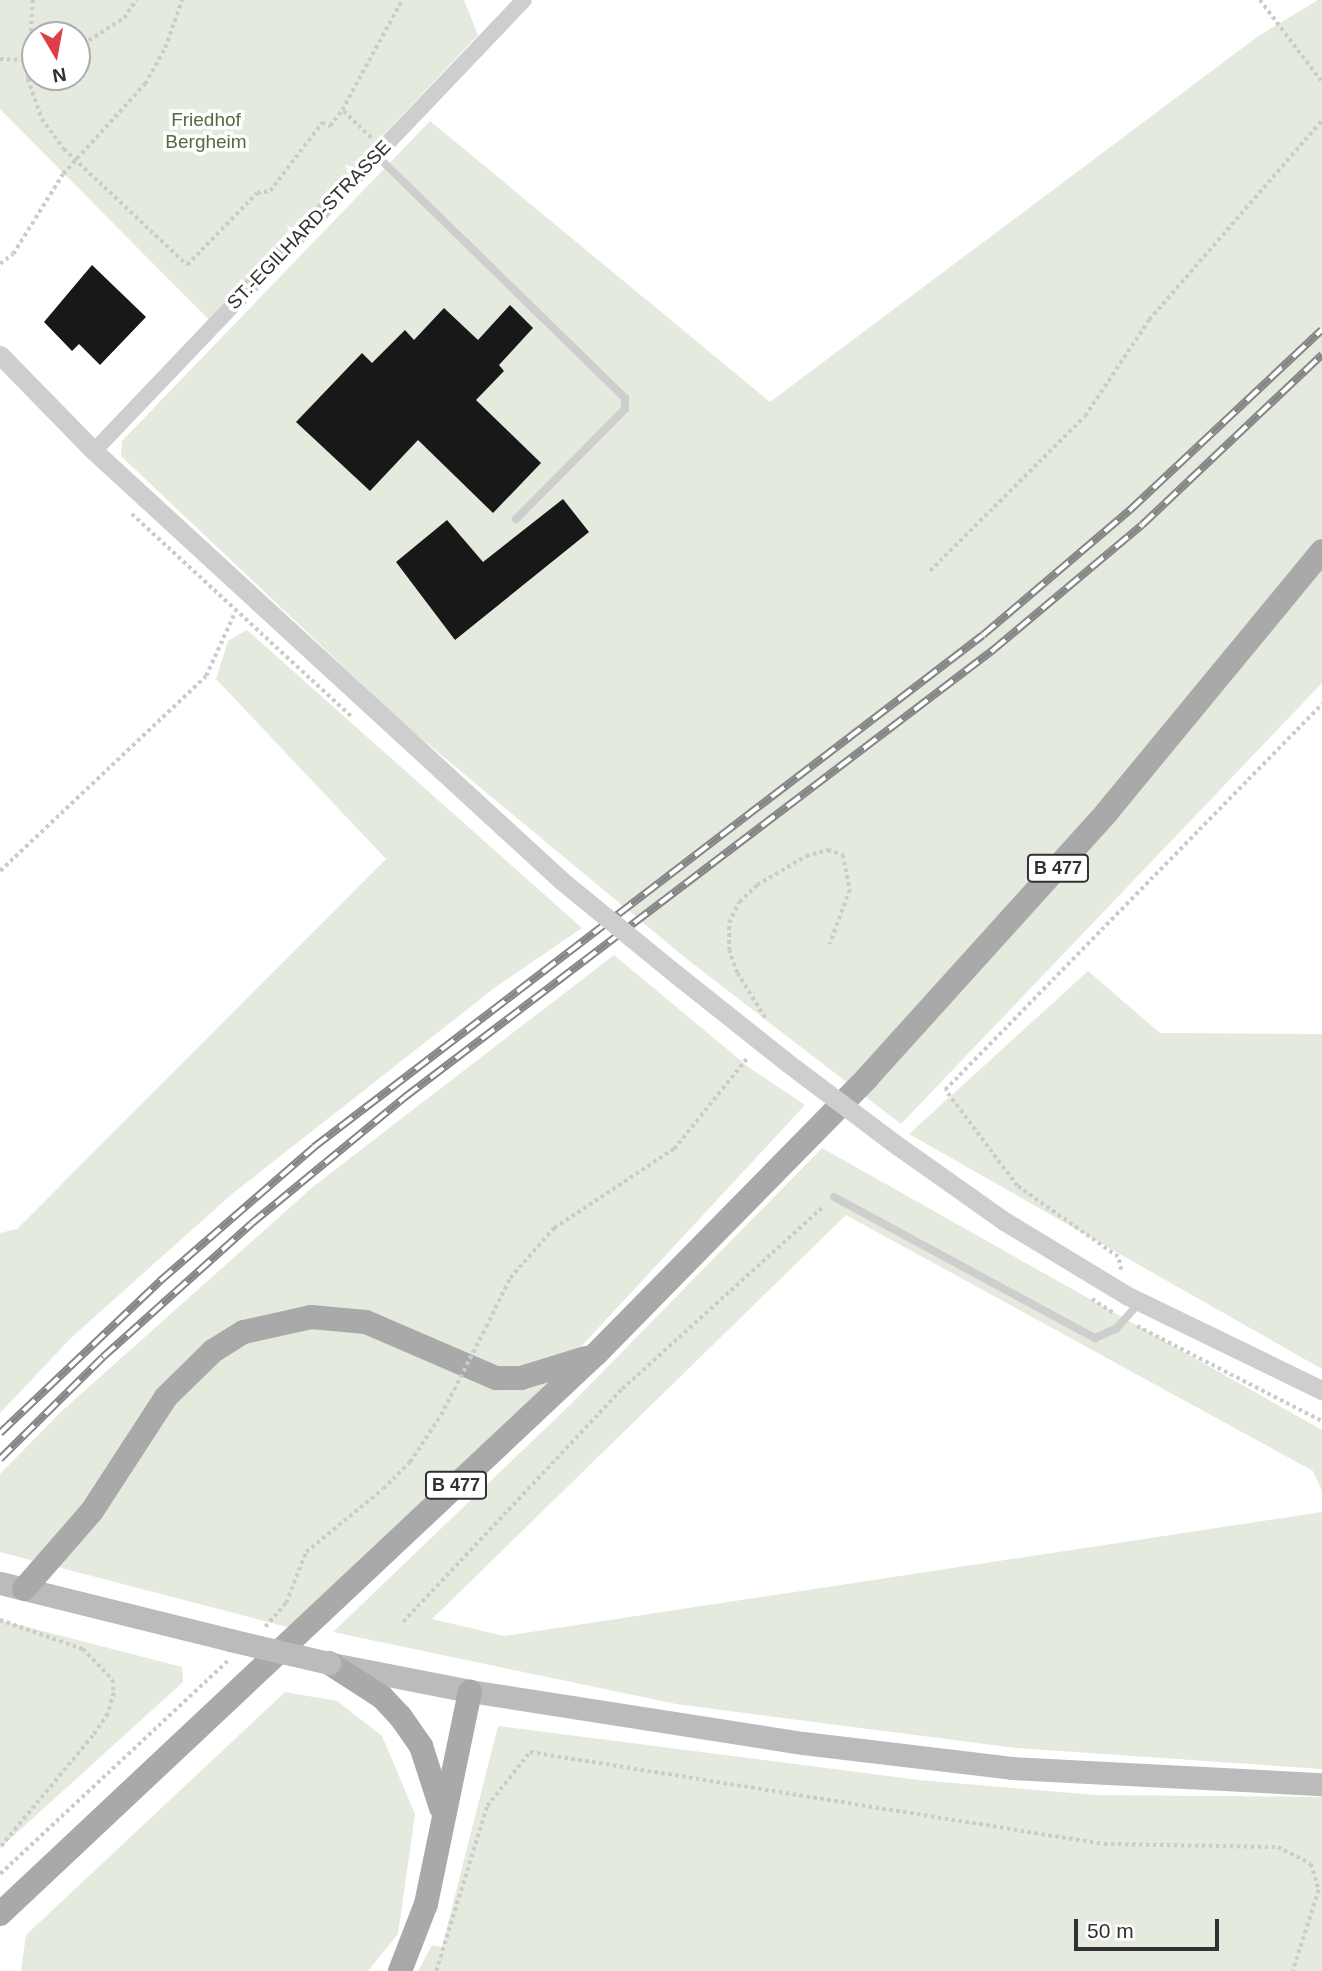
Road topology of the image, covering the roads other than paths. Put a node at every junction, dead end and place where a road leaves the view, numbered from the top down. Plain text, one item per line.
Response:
1 (524, 0) edge
2 (379, 152) junction
3 (0, 355) edge
4 (94, 451) junction
5 (516, 519) dead end
6 (1322, 551) edge
7 (834, 1197) road end
8 (1134, 1299) junction
9 (596, 1354) junction
10 (1322, 1390) edge
11 (0, 1583) edge
12 (24, 1589) junction
13 (329, 1663) junction
14 (470, 1692) junction
15 (1322, 1784) edge
16 (443, 1815) junction
17 (0, 1914) edge
18 (400, 1971) edge

1 - 2 street, ST.-EGILHARD-STRASSE
2 - 4 street, ST.-EGILHARD-STRASSE
2 - 5 lane
3 - 4 street
4 - 8 street, bridge
6 - 9 main road, B 477
7 - 8 lane
8 - 10 street
9 - 12 main road
9 - 17 main road, B 477
11 - 12 main road
12 - 13 main road, bridge
13 - 14 main road
13 - 16 main road
14 - 15 main road
14 - 16 main road
16 - 18 main road

